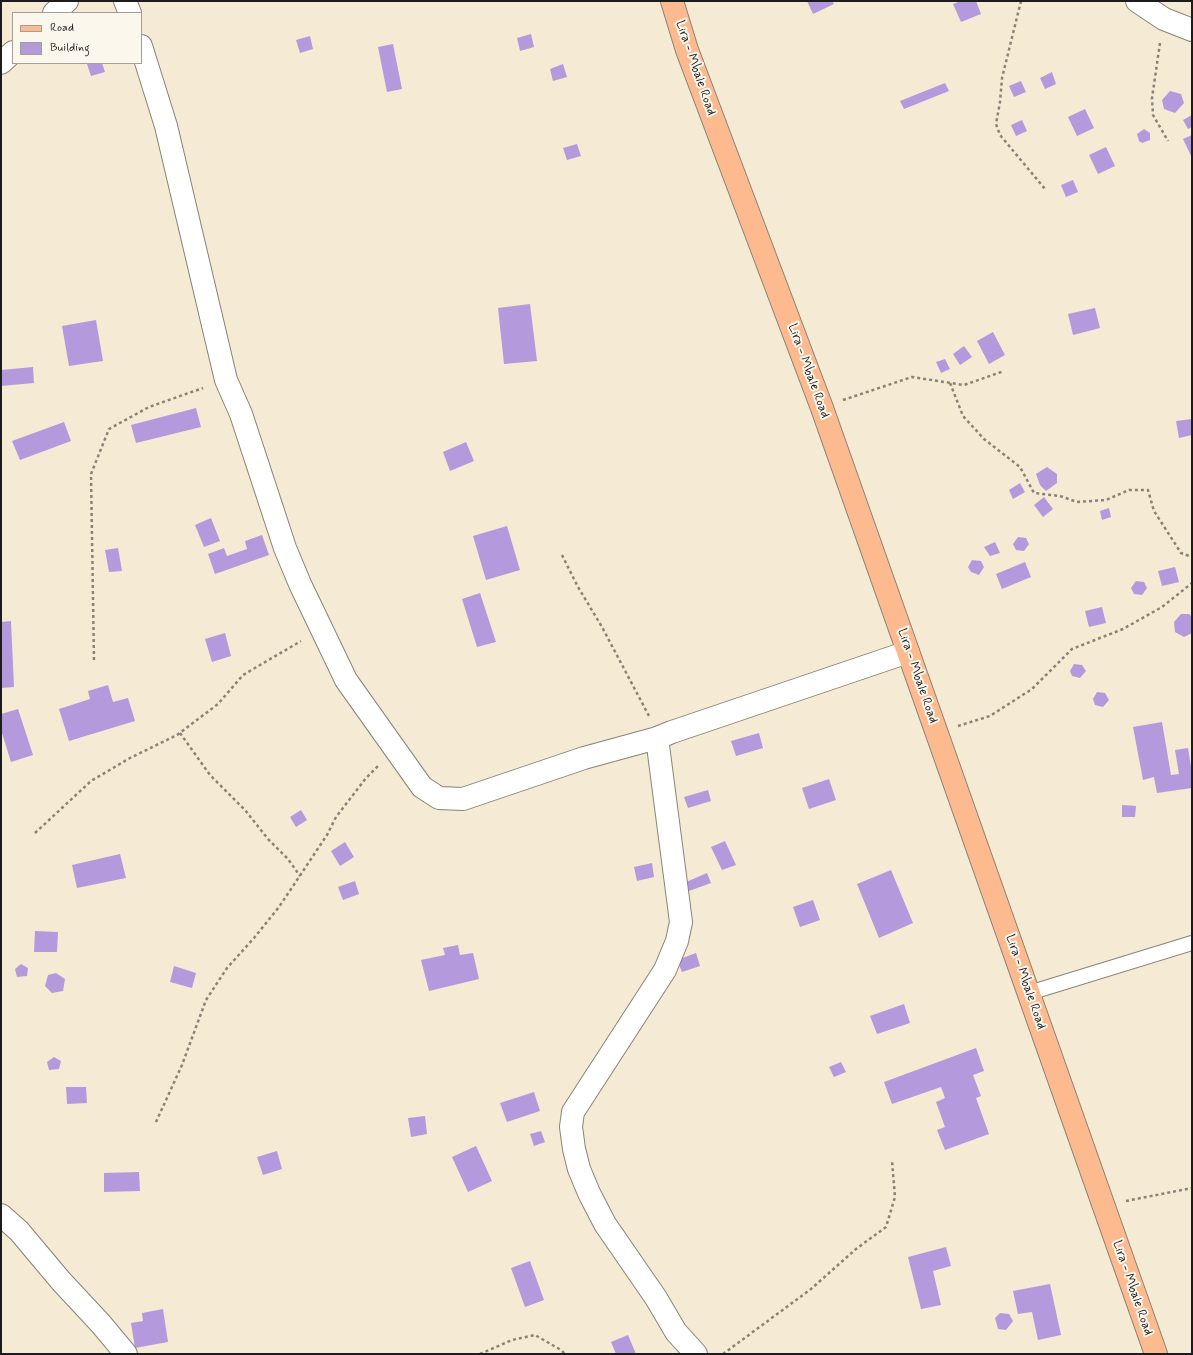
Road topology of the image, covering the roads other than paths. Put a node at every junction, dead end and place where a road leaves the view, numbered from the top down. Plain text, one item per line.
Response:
1 (67, 1) edge
2 (125, 1) edge
3 (672, 1) edge
4 (1137, 1) edge
5 (55, 12) edge
6 (130, 12) edge
7 (1192, 30) edge
8 (142, 49) edge
9 (12, 53) edge
10 (1, 63) edge
11 (908, 652) junction
12 (657, 738) junction
13 (1192, 943) edge
14 (1029, 993) junction
15 (1, 1216) edge
16 (126, 1354) edge
17 (696, 1354) edge
18 (1156, 1354) edge

1 - 5 street
2 - 6 street
3 - 11 main road, Lira - Mbale Road
4 - 7 street
8 - 12 street
9 - 10 street
11 - 12 street
11 - 14 main road, Lira - Mbale Road
12 - 17 street
13 - 14 lane
14 - 18 main road, Lira - Mbale Road
15 - 16 street

